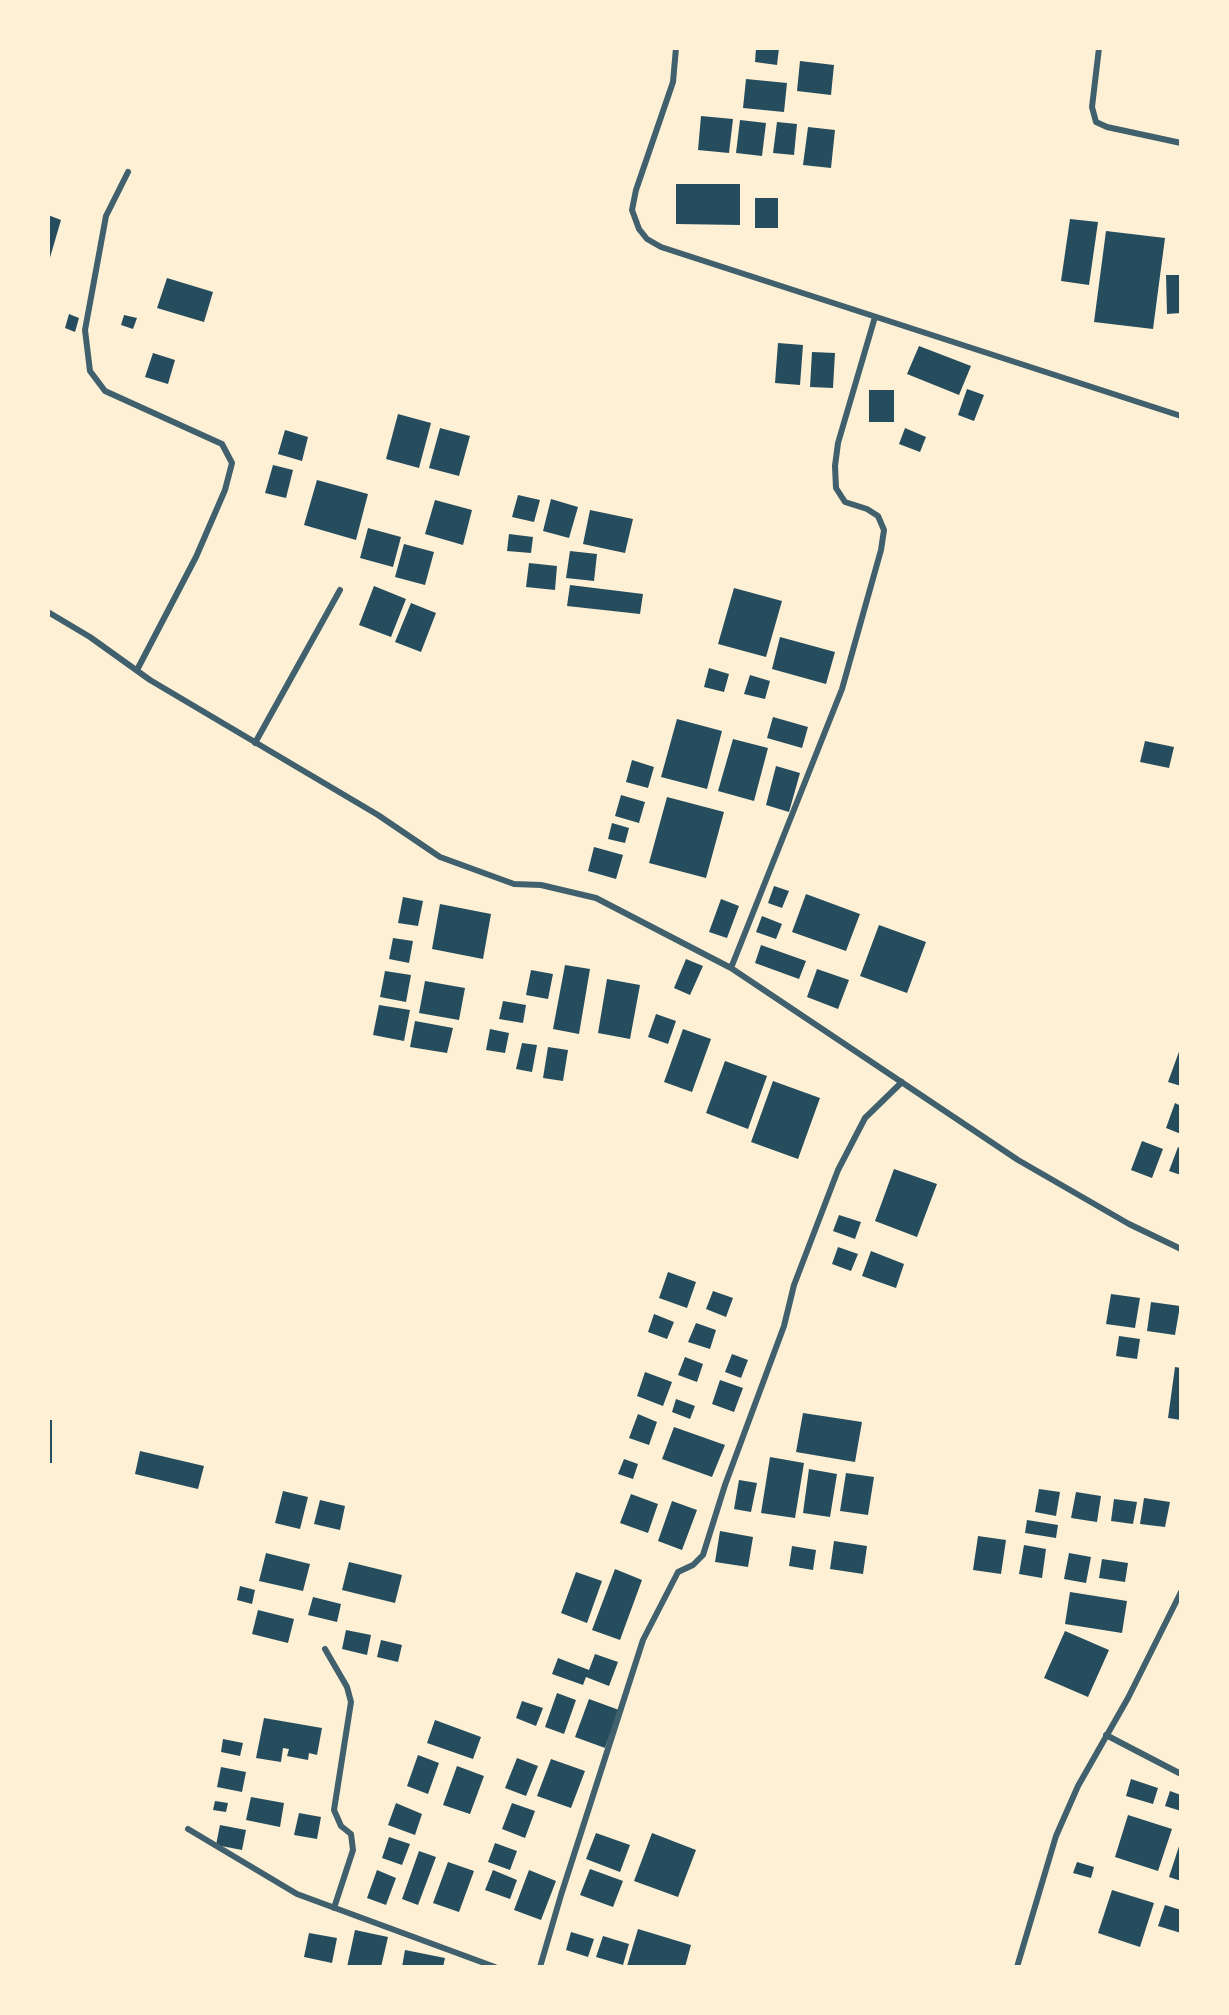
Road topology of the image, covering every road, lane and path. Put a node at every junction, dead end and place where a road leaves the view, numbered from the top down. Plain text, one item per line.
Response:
1 (676, 48) edge
2 (1099, 48) edge
3 (1181, 143) edge
4 (128, 172) dead end
5 (875, 317) junction
6 (1181, 416) edge
7 (340, 590) dead end
8 (48, 612) edge
9 (137, 670) junction
10 (255, 743) junction
11 (731, 968) junction
12 (902, 1082) junction
13 (1181, 1249) edge
14 (1181, 1592) edge
15 (324, 1649) dead end
16 (1106, 1735) junction
17 (1181, 1774) edge
18 (188, 1829) dead end
19 (334, 1908) junction
20 (495, 1967) edge
21 (540, 1967) edge
22 (1017, 1967) edge

1 - 5 street
2 - 3 street
4 - 9 street
5 - 6 street
5 - 11 street
7 - 10 street
8 - 9 street
9 - 10 street
10 - 11 street
11 - 12 street
12 - 13 street
12 - 21 street
14 - 16 street
15 - 19 street
16 - 17 street
16 - 22 street
18 - 19 street
19 - 20 street

